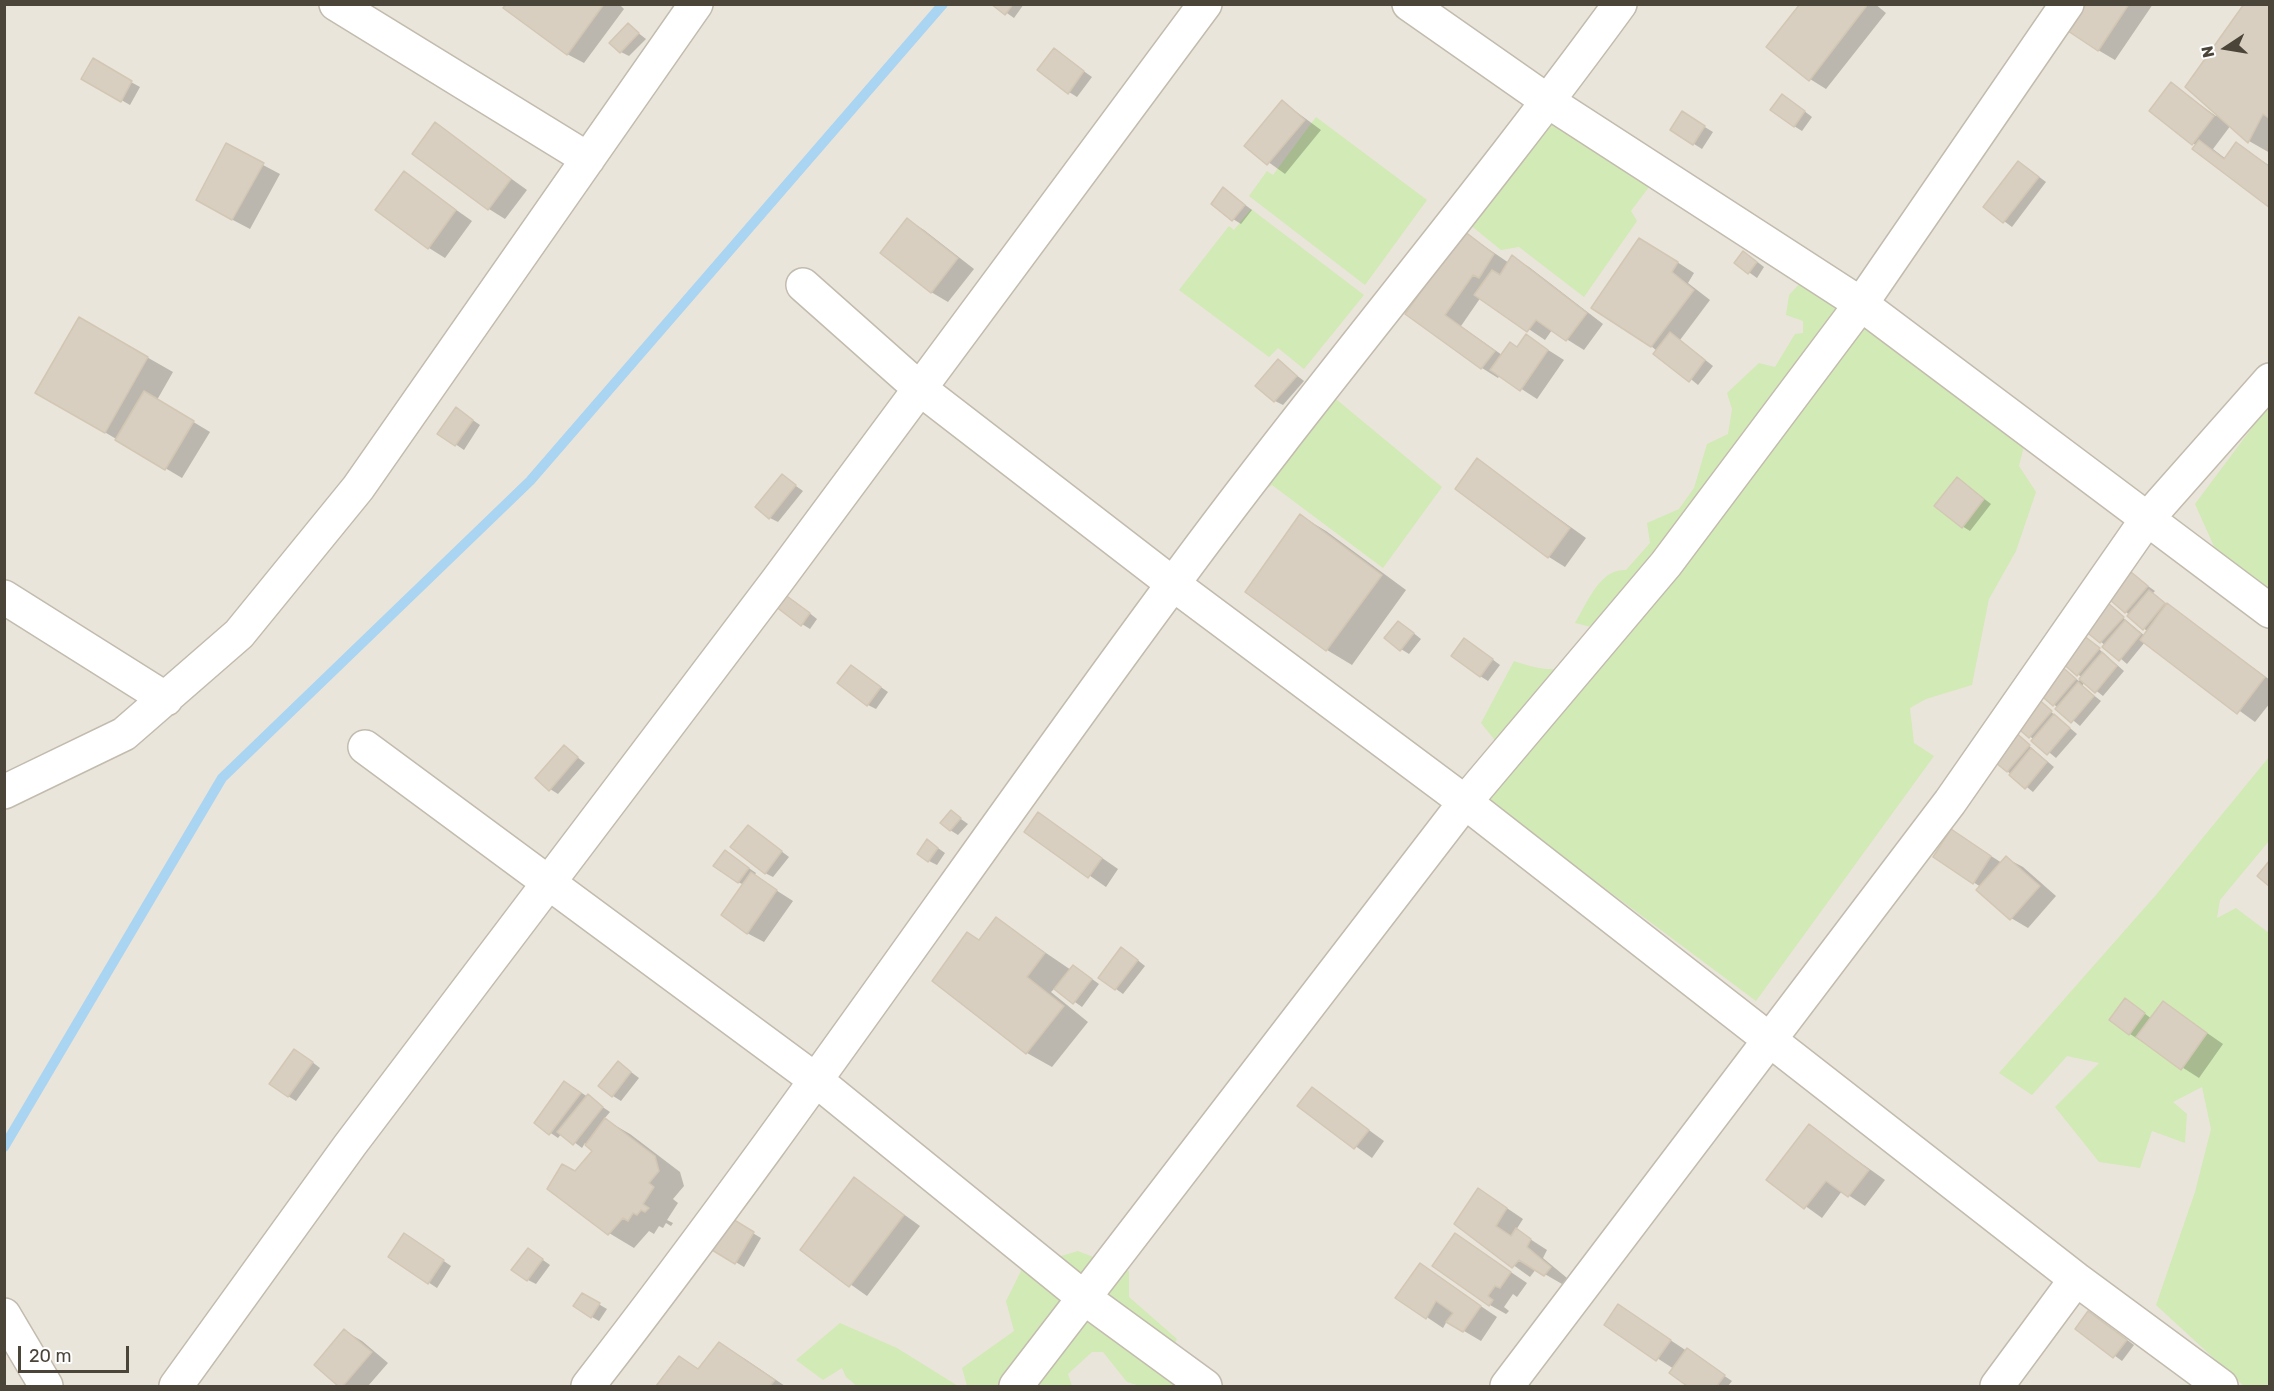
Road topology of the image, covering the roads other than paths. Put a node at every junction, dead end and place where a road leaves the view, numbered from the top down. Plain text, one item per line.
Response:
1 (336, 4) edge
2 (696, 4) edge
3 (1205, 4) edge
4 (1409, 4) edge
5 (1620, 4) edge
6 (2067, 4) edge
7 (1549, 102) junction
8 (588, 159) junction
9 (803, 285) dead end
10 (1861, 304) junction
11 (2270, 380) edge
12 (919, 388) junction
13 (2147, 519) junction
14 (1173, 584) junction
15 (4, 597) edge
16 (2270, 611) edge
17 (166, 699) junction
18 (365, 747) dead end
19 (4, 792) edge
20 (1465, 802) junction
21 (549, 883) junction
22 (1769, 1038) junction
23 (818, 1081) junction
24 (2076, 1279) junction
25 (1083, 1297) junction
26 (4, 1315) edge
27 (181, 1385) edge
28 (46, 1386) edge
29 (588, 1386) edge
30 (1016, 1386) edge
31 (1205, 1386) edge
32 (1507, 1386) edge
33 (1997, 1386) edge
34 (2221, 1386) edge

1 - 8 street
2 - 8 street
3 - 12 street
4 - 7 street
5 - 7 street
6 - 10 street
7 - 10 street
7 - 14 street
8 - 17 street
9 - 12 street
10 - 13 street
10 - 20 street
11 - 13 street
12 - 14 street
12 - 21 street
13 - 16 street
13 - 22 street
14 - 20 street
14 - 23 street
15 - 17 street
17 - 19 street
18 - 21 street
20 - 22 street
20 - 25 street
21 - 23 street
21 - 27 street
22 - 24 street
22 - 32 street
23 - 25 street
23 - 29 street
24 - 33 street
24 - 34 street
25 - 30 street
25 - 31 street
26 - 28 street

